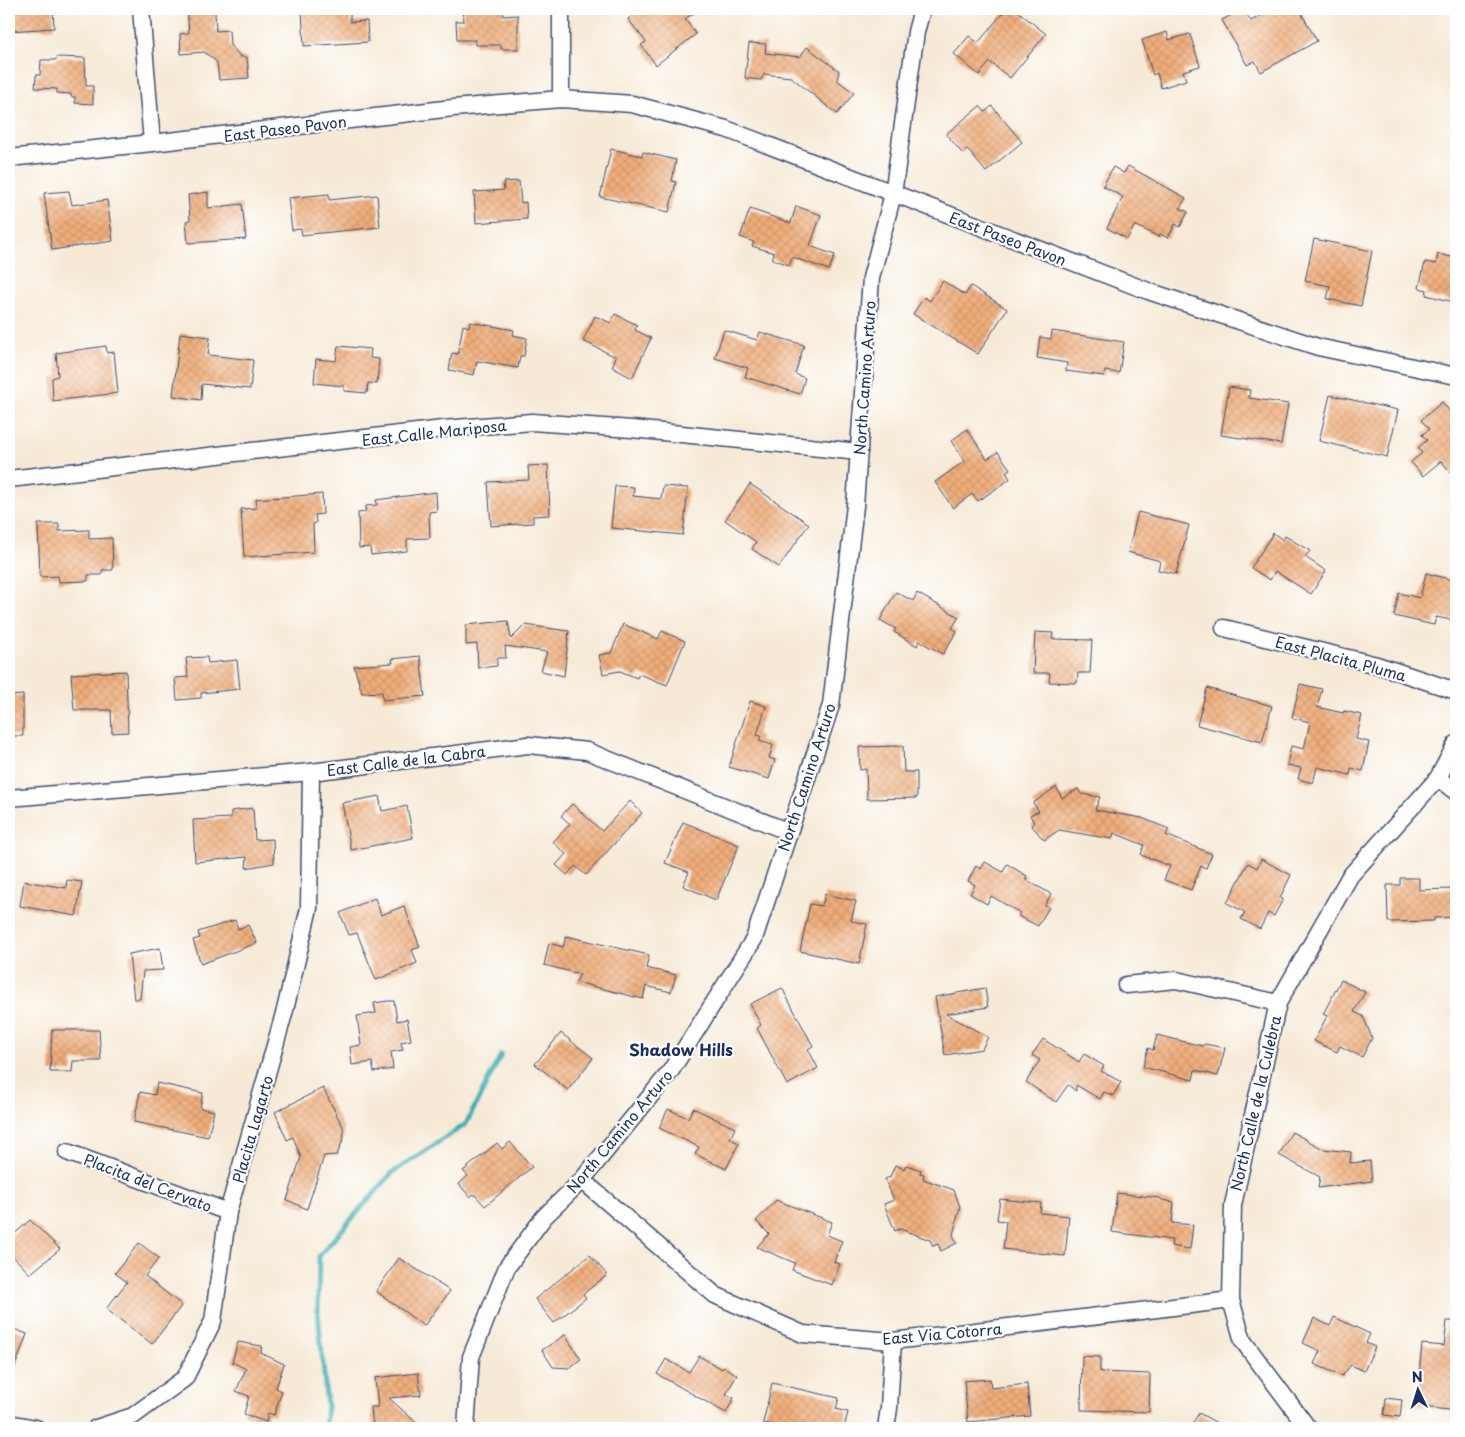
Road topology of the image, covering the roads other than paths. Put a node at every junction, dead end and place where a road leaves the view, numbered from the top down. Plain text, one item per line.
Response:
1 (141, 9) edge
2 (561, 9) edge
3 (922, 9) edge
4 (561, 99) junction
5 (152, 143) junction
6 (9, 158) edge
7 (893, 194) junction
8 (1456, 376) edge
9 (859, 452) junction
10 (9, 478) edge
11 (1224, 628) dead end
12 (1456, 691) edge
13 (1456, 744) edge
14 (311, 772) junction
15 (1438, 778) junction
16 (1456, 792) edge
17 (9, 798) edge
18 (789, 832) junction
19 (1126, 985) dead end
20 (1278, 1003) junction
21 (68, 1152) dead end
22 (582, 1180) junction
23 (228, 1212) junction
24 (1231, 1300) junction
25 (893, 1341) junction
26 (9, 1423) edge
27 (36, 1428) edge
28 (96, 1428) edge
29 (466, 1428) edge
30 (886, 1428) edge
31 (1308, 1428) edge

1 - 5 street
2 - 4 street
3 - 7 street, North Camino Arturo
4 - 5 street, East Paseo Pavon
4 - 7 street, East Paseo Pavon
5 - 6 street, East Paseo Pavon
7 - 8 street, East Paseo Pavon
7 - 9 street, North Camino Arturo
9 - 10 street, East Calle Mariposa
9 - 18 street, North Camino Arturo
11 - 12 street, East Placita Pluma
13 - 15 street, North Calle de la Culebra
14 - 17 street, East Calle de la Cabra
14 - 18 street, East Calle de la Cabra
14 - 23 street, Placita Lagarto
15 - 16 street
15 - 20 street, North Calle de la Culebra
18 - 22 street, North Camino Arturo
19 - 20 street
20 - 24 street, North Calle de la Culebra
21 - 23 street, Placita del Cervato
22 - 25 street, East Via Cotorra
22 - 29 street, North Camino Arturo
23 - 28 street, Placita Lagarto
24 - 25 street, East Via Cotorra
24 - 31 street, North Calle de la Culebra
25 - 30 street
26 - 27 street

